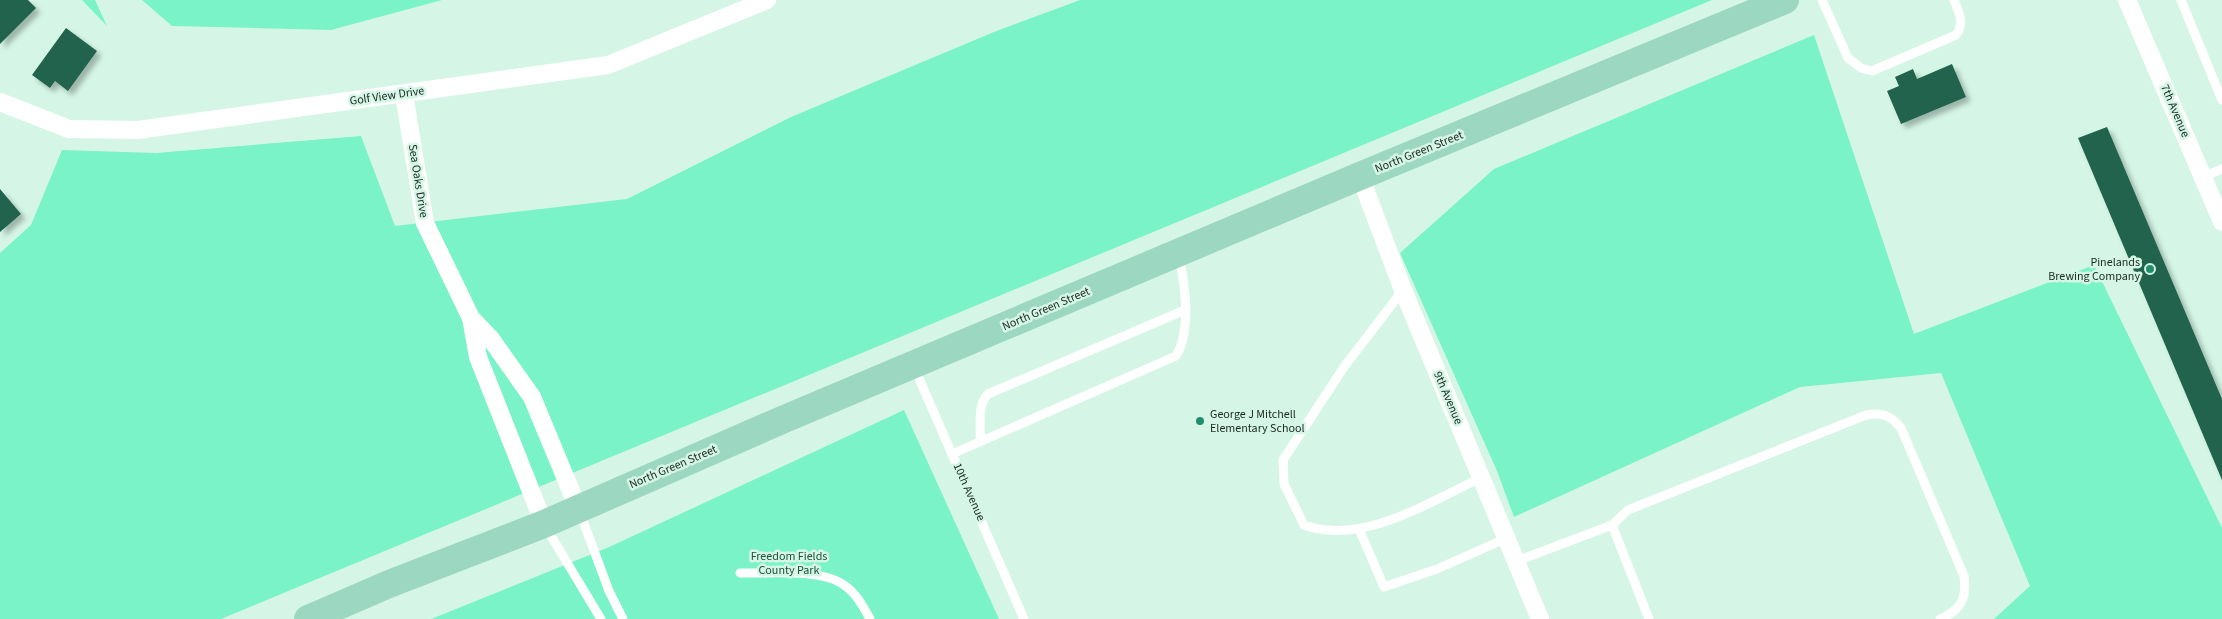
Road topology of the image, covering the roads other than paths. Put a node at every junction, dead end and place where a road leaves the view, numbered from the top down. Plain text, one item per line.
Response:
1 (767, 0) edge
2 (1785, 0) edge
3 (1822, 0) edge
4 (1954, 0) edge
5 (2127, 0) edge
6 (2181, 0) edge
7 (404, 94) junction
8 (2222, 100) edge
9 (1, 103) edge
10 (2222, 169) edge
11 (1360, 176) junction
12 (2203, 177) junction
13 (2222, 222) edge
14 (1178, 253) junction
15 (1403, 290) junction
16 (1185, 310) junction
17 (471, 318) junction
18 (913, 366) junction
19 (980, 442) junction
20 (952, 454) junction
21 (1481, 478) junction
22 (578, 508) junction
23 (544, 524) junction
24 (1612, 525) junction
25 (1359, 529) junction
26 (1507, 538) junction
27 (1517, 561) junction
28 (740, 573) dead end
29 (308, 619) edge
30 (601, 619) edge
31 (623, 619) edge
32 (870, 619) edge
33 (1024, 619) edge
34 (1540, 619) edge
35 (1649, 619) edge
36 (1940, 619) edge

1 - 7 street, Golf View Drive
2 - 11 main road, North Green Street
3 - 4 lane
5 - 12 street, 7th Avenue
6 - 8 lane
7 - 9 street, Golf View Drive
7 - 17 street, Sea Oaks Drive
10 - 12 lane
11 - 14 main road, North Green Street
11 - 15 street, 9th Avenue
12 - 13 street, 7th Avenue
14 - 16 lane
14 - 18 main road, North Green Street
15 - 21 street, 9th Avenue
15 - 25 lane
16 - 19 lane
16 - 19 lane
17 - 22 street, Sea Oaks Drive
17 - 23 street, Sea Oaks Drive
18 - 20 lane, 10th Avenue
18 - 22 main road, North Green Street
19 - 20 lane
20 - 33 lane, 10th Avenue
21 - 25 lane
21 - 26 street, 9th Avenue
22 - 23 main road, North Green Street
22 - 31 lane
23 - 29 main road, North Green Street
23 - 30 lane
24 - 27 lane
24 - 35 lane
24 - 36 lane
25 - 26 lane
26 - 27 street, 9th Avenue
27 - 34 street, 9th Avenue
28 - 32 lane

